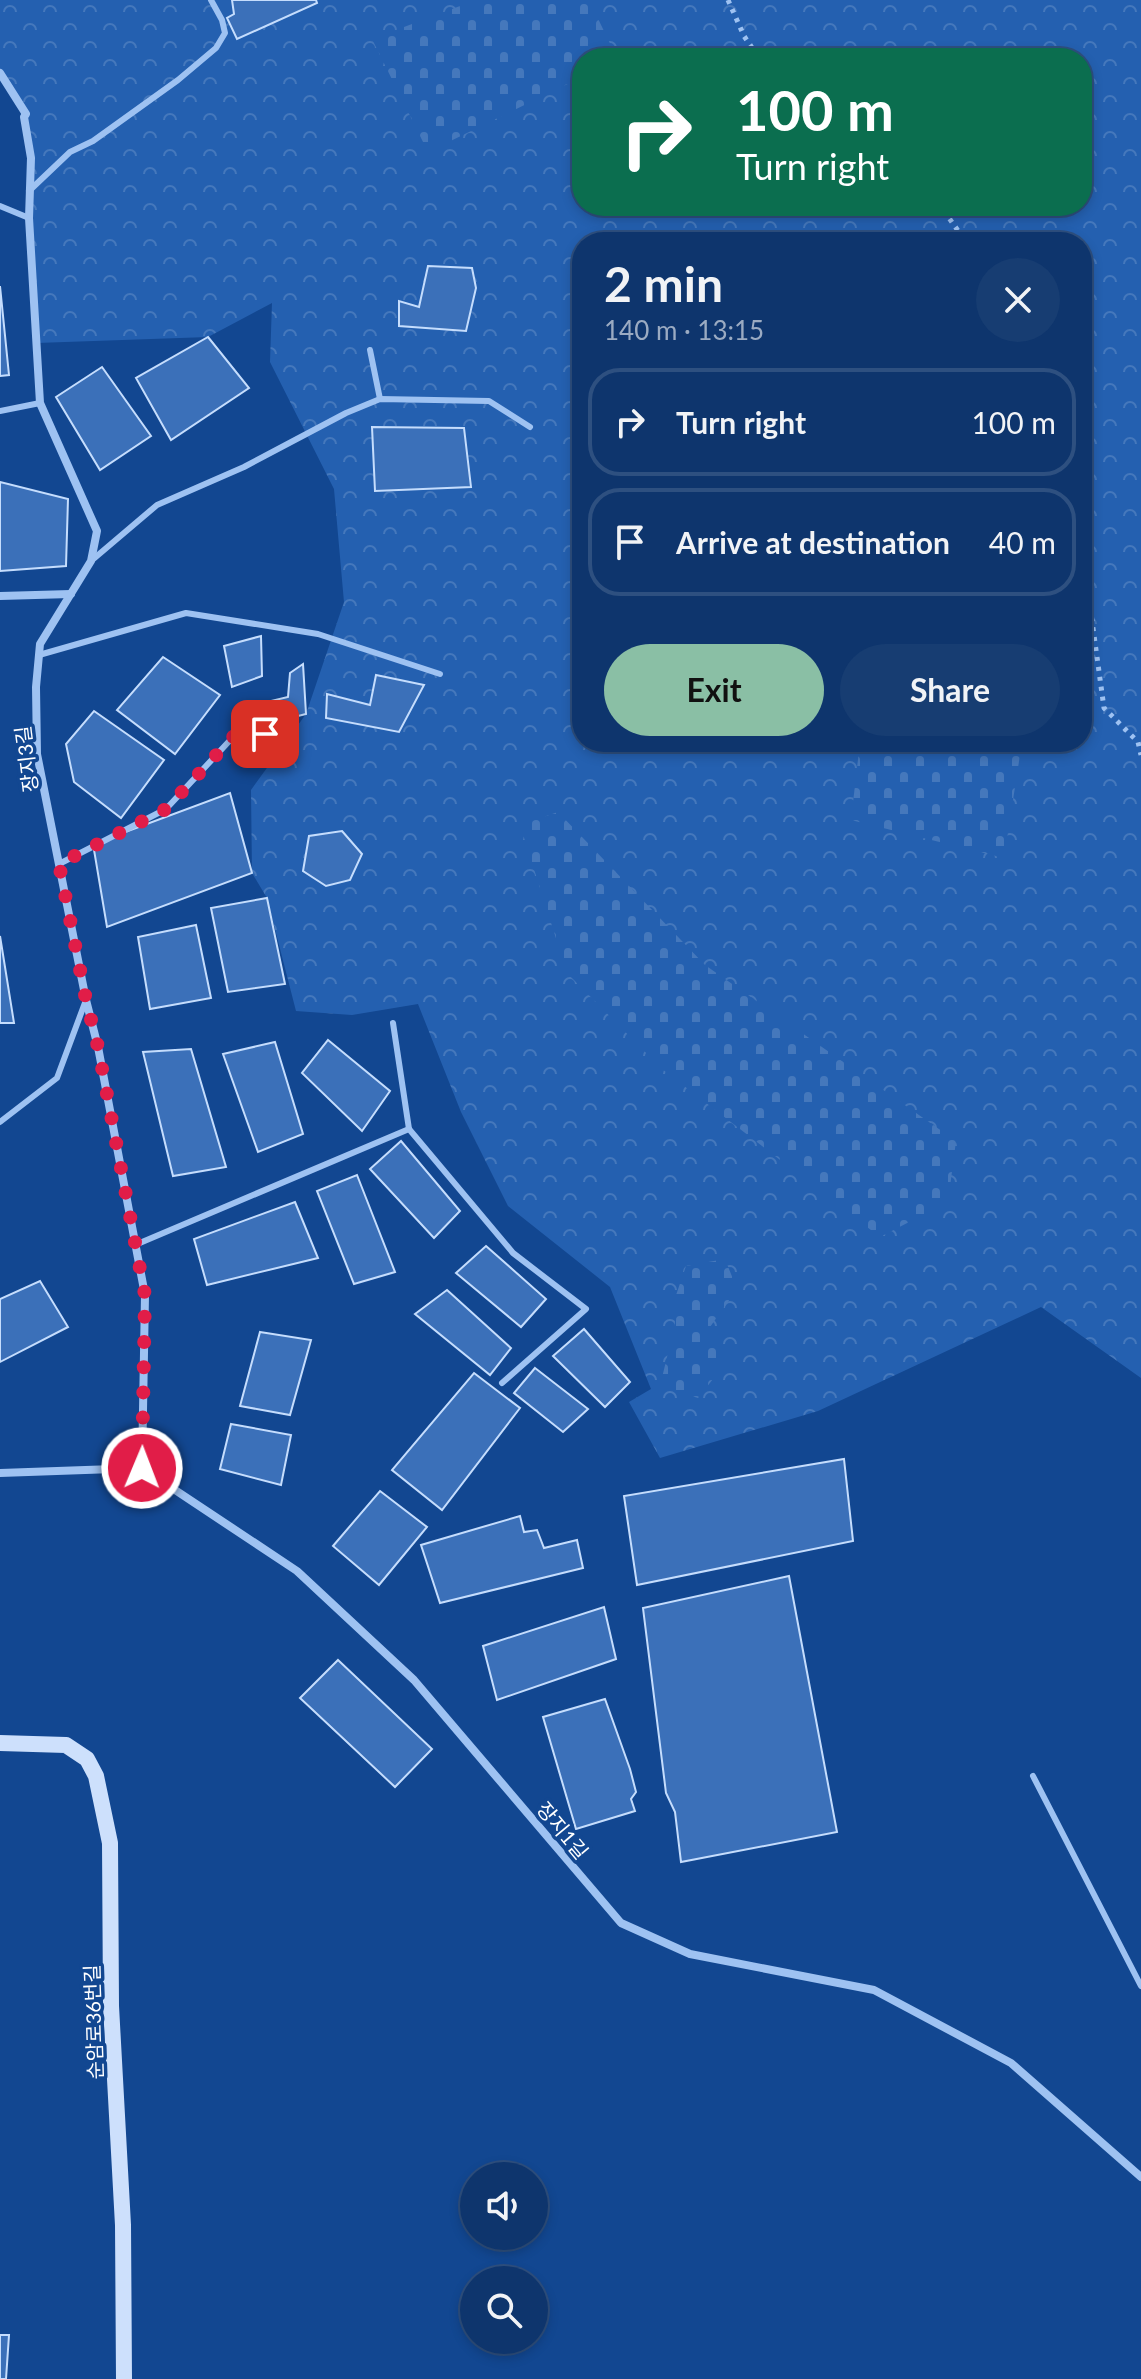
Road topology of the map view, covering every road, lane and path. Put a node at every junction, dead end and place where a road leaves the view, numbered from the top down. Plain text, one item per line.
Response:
1 (211, 0) edge
2 (728, 0) edge
3 (752, 48) edge
4 (0, 73) edge
5 (29, 191) junction
6 (0, 206) edge
7 (29, 218) junction
8 (370, 350) dead end
9 (380, 399) junction
10 (40, 403) junction
11 (0, 411) edge
12 (530, 427) dead end
13 (91, 561) junction
14 (71, 594) junction
15 (0, 596) edge
16 (1092, 621) edge
17 (39, 655) junction
18 (440, 674) dead end
19 (265, 734) dead end
20 (1141, 755) edge
21 (59, 864) junction
22 (86, 1000) junction
23 (393, 1023) dead end
24 (0, 1122) edge
25 (409, 1129) junction
26 (135, 1245) junction
27 (502, 1383) dead end
28 (142, 1468) junction
29 (0, 1473) edge
30 (0, 1743) edge
31 (1033, 1776) dead end
32 (1141, 1986) edge
33 (1141, 2177) edge
34 (124, 2379) edge

1 - 5 lane
2 - 3 path
4 - 5 street, 장지3길
5 - 7 street, 장지3길
6 - 7 lane
7 - 10 street, 장지3길
8 - 9 lane
9 - 12 lane
9 - 13 lane
10 - 11 lane
10 - 13 street, 장지3길
13 - 14 street, 장지3길
14 - 15 street
14 - 17 street, 장지3길
16 - 20 path
17 - 18 lane
17 - 21 street, 장지3길
19 - 21 lane
21 - 22 street, 장지3길
22 - 24 lane
22 - 26 street, 장지3길
23 - 25 lane
25 - 26 lane
25 - 27 lane
26 - 28 street, 장지3길
28 - 29 street
28 - 33 street, 장지1길
30 - 34 street, 순암로36번길
31 - 32 lane

